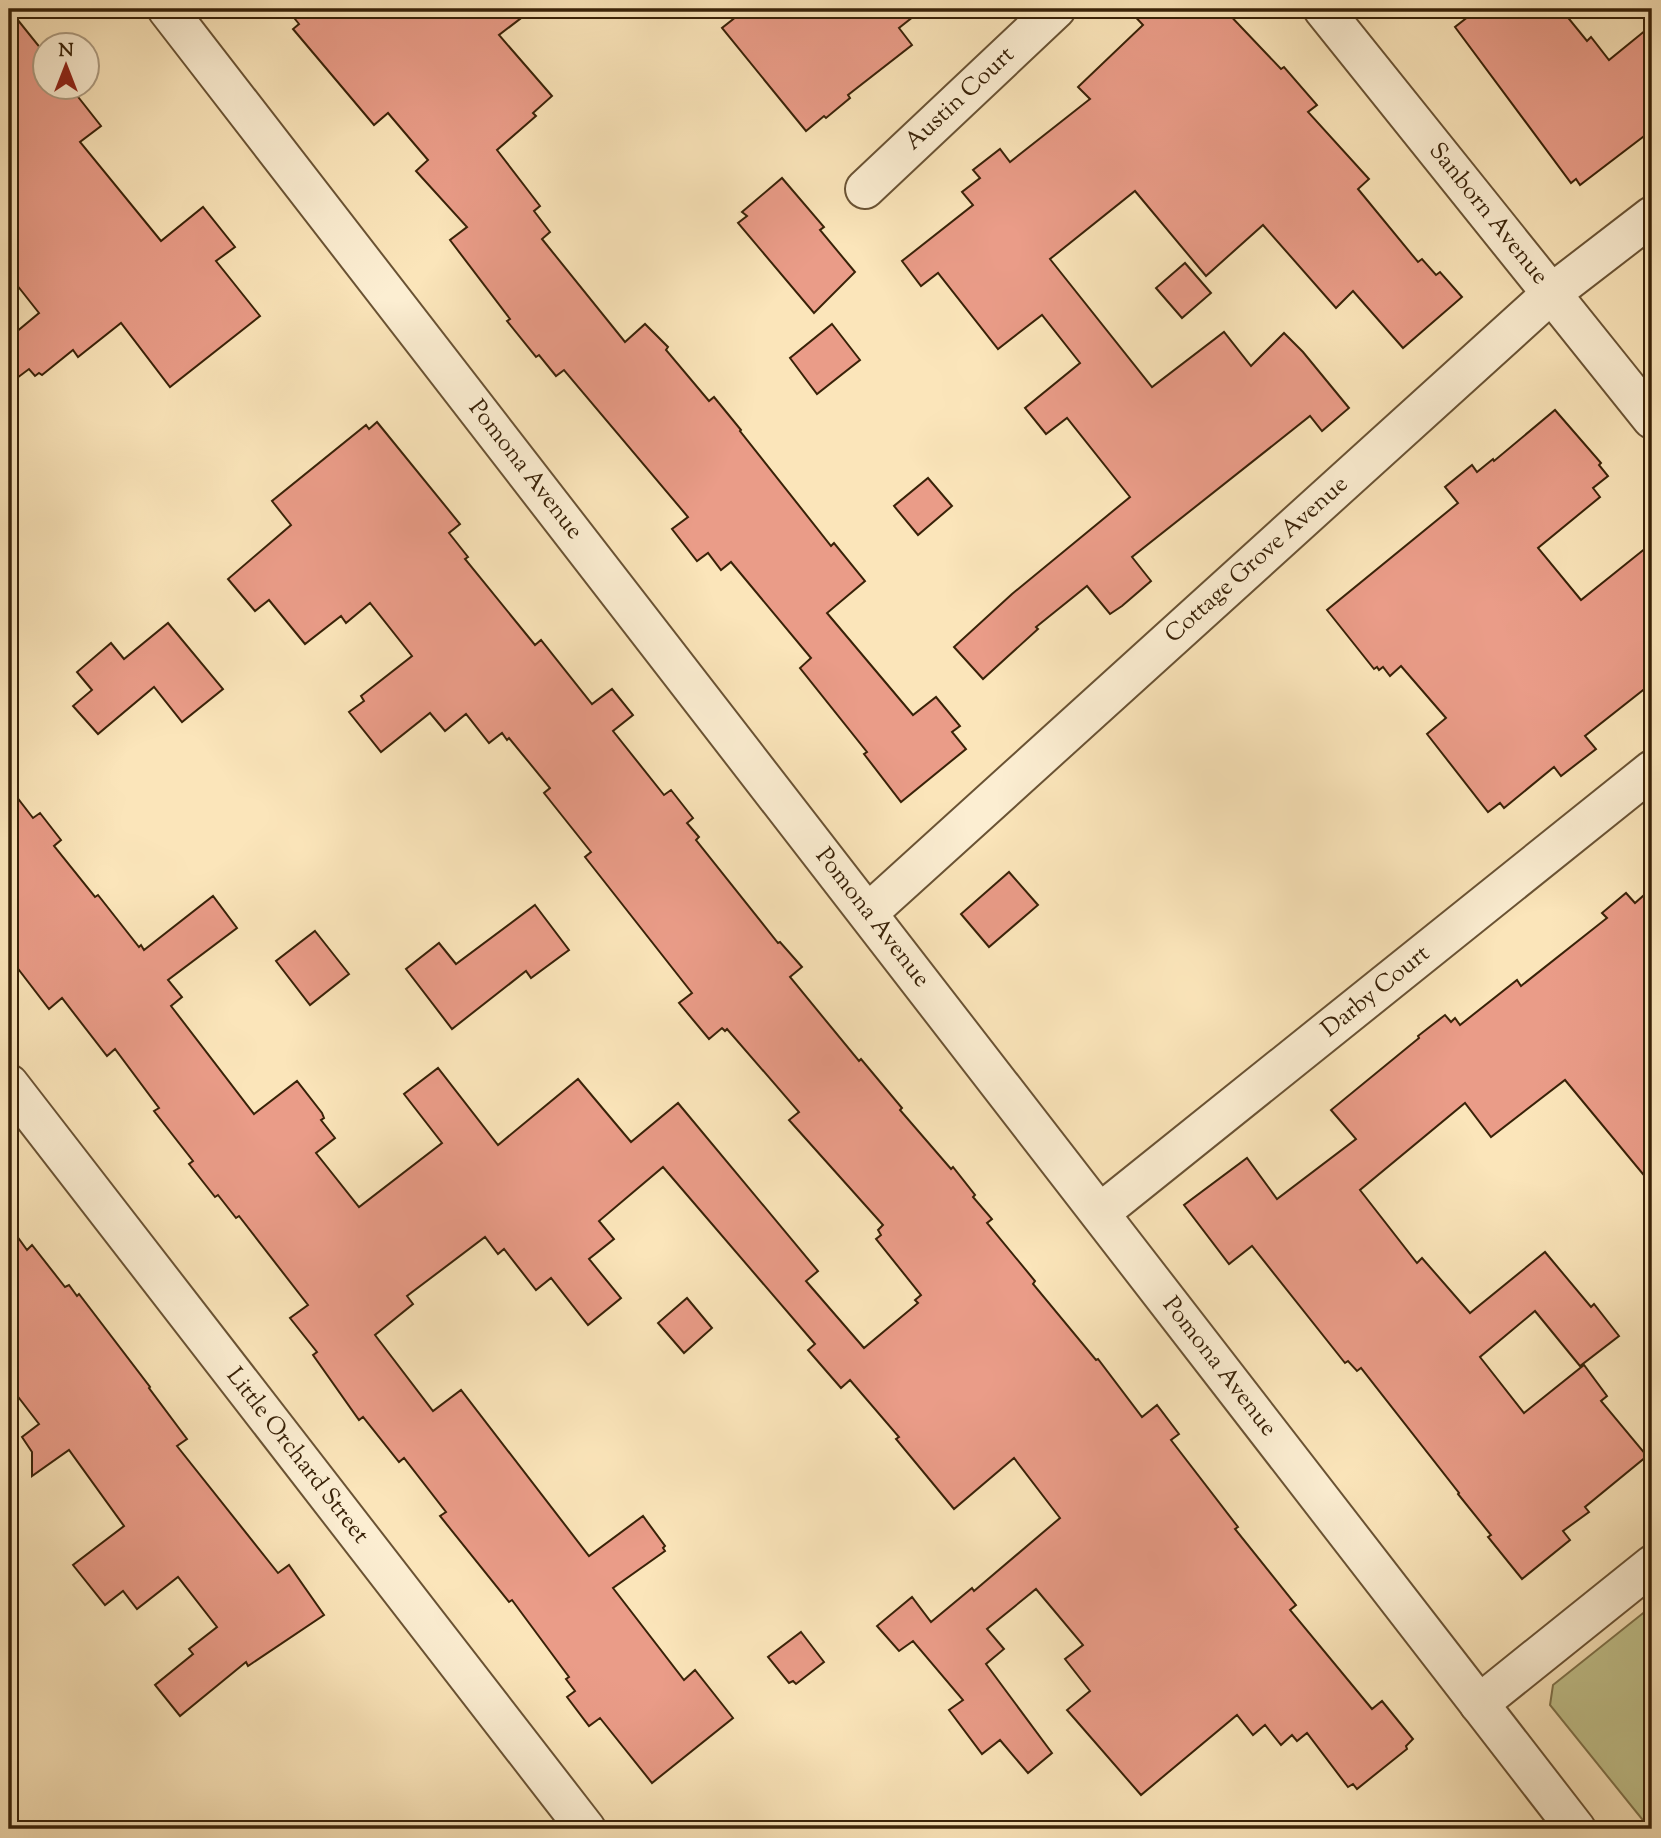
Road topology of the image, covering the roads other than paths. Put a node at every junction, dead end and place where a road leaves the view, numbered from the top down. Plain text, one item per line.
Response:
1 (167, 9) edge
2 (1056, 9) edge
3 (1323, 9) edge
4 (865, 189) dead end
5 (1652, 216) edge
6 (1552, 293) junction
7 (1652, 419) edge
8 (1652, 770) edge
9 (868, 913) junction
10 (9, 1084) edge
11 (1100, 1213) junction
12 (1652, 1565) edge
13 (1479, 1704) junction
14 (586, 1829) edge
15 (1576, 1829) edge

1 - 9 street, Pomona Avenue
2 - 4 street, Austin Court
3 - 6 street, Sanborn Avenue
5 - 6 street, Cottage Grove Avenue
6 - 7 street, Sanborn Avenue
6 - 9 street, Cottage Grove Avenue
8 - 11 street, Darby Court
9 - 11 street, Pomona Avenue
10 - 14 street, Little Orchard Street
11 - 13 street, Pomona Avenue
12 - 13 street
13 - 15 street, Pomona Avenue

